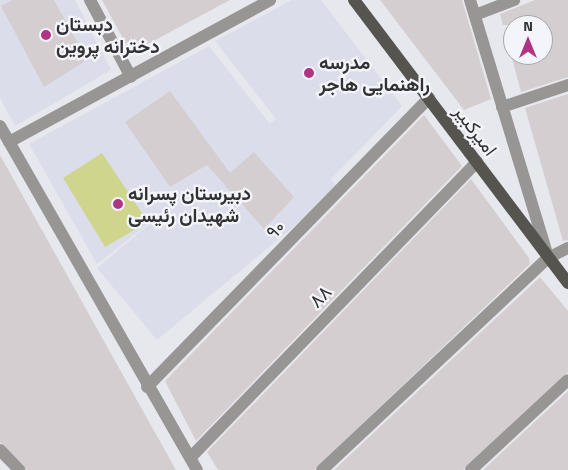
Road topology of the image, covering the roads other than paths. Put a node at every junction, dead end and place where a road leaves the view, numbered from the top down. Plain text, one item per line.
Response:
1 (90, 0) edge
2 (270, 0) edge
3 (354, 0) edge
4 (470, 0) edge
5 (514, 0) edge
6 (475, 15) junction
7 (131, 77) junction
8 (568, 85) edge
9 (429, 98) junction
10 (502, 107) junction
11 (0, 126) edge
12 (9, 142) junction
13 (477, 162) junction
14 (568, 248) edge
15 (548, 258) junction
16 (568, 284) edge
17 (568, 380) edge
18 (147, 387) junction
19 (0, 450) edge
20 (191, 457) junction
21 (19, 470) edge
22 (197, 470) edge
23 (322, 470) edge
24 (471, 470) edge

1 - 7 street
2 - 7 street
3 - 9 main road, امیرکبیر
4 - 6 street
5 - 6 street
6 - 10 street
7 - 12 street
8 - 10 street
9 - 13 main road, امیرکبیر
9 - 18 street, ۹۰
10 - 15 street
11 - 12 street
12 - 18 street
13 - 15 main road, امیرکبیر
13 - 20 street, ۸۸
14 - 15 street
15 - 16 main road, امیرکبیر
15 - 23 street
17 - 24 street
18 - 20 street
19 - 21 street
20 - 22 street

